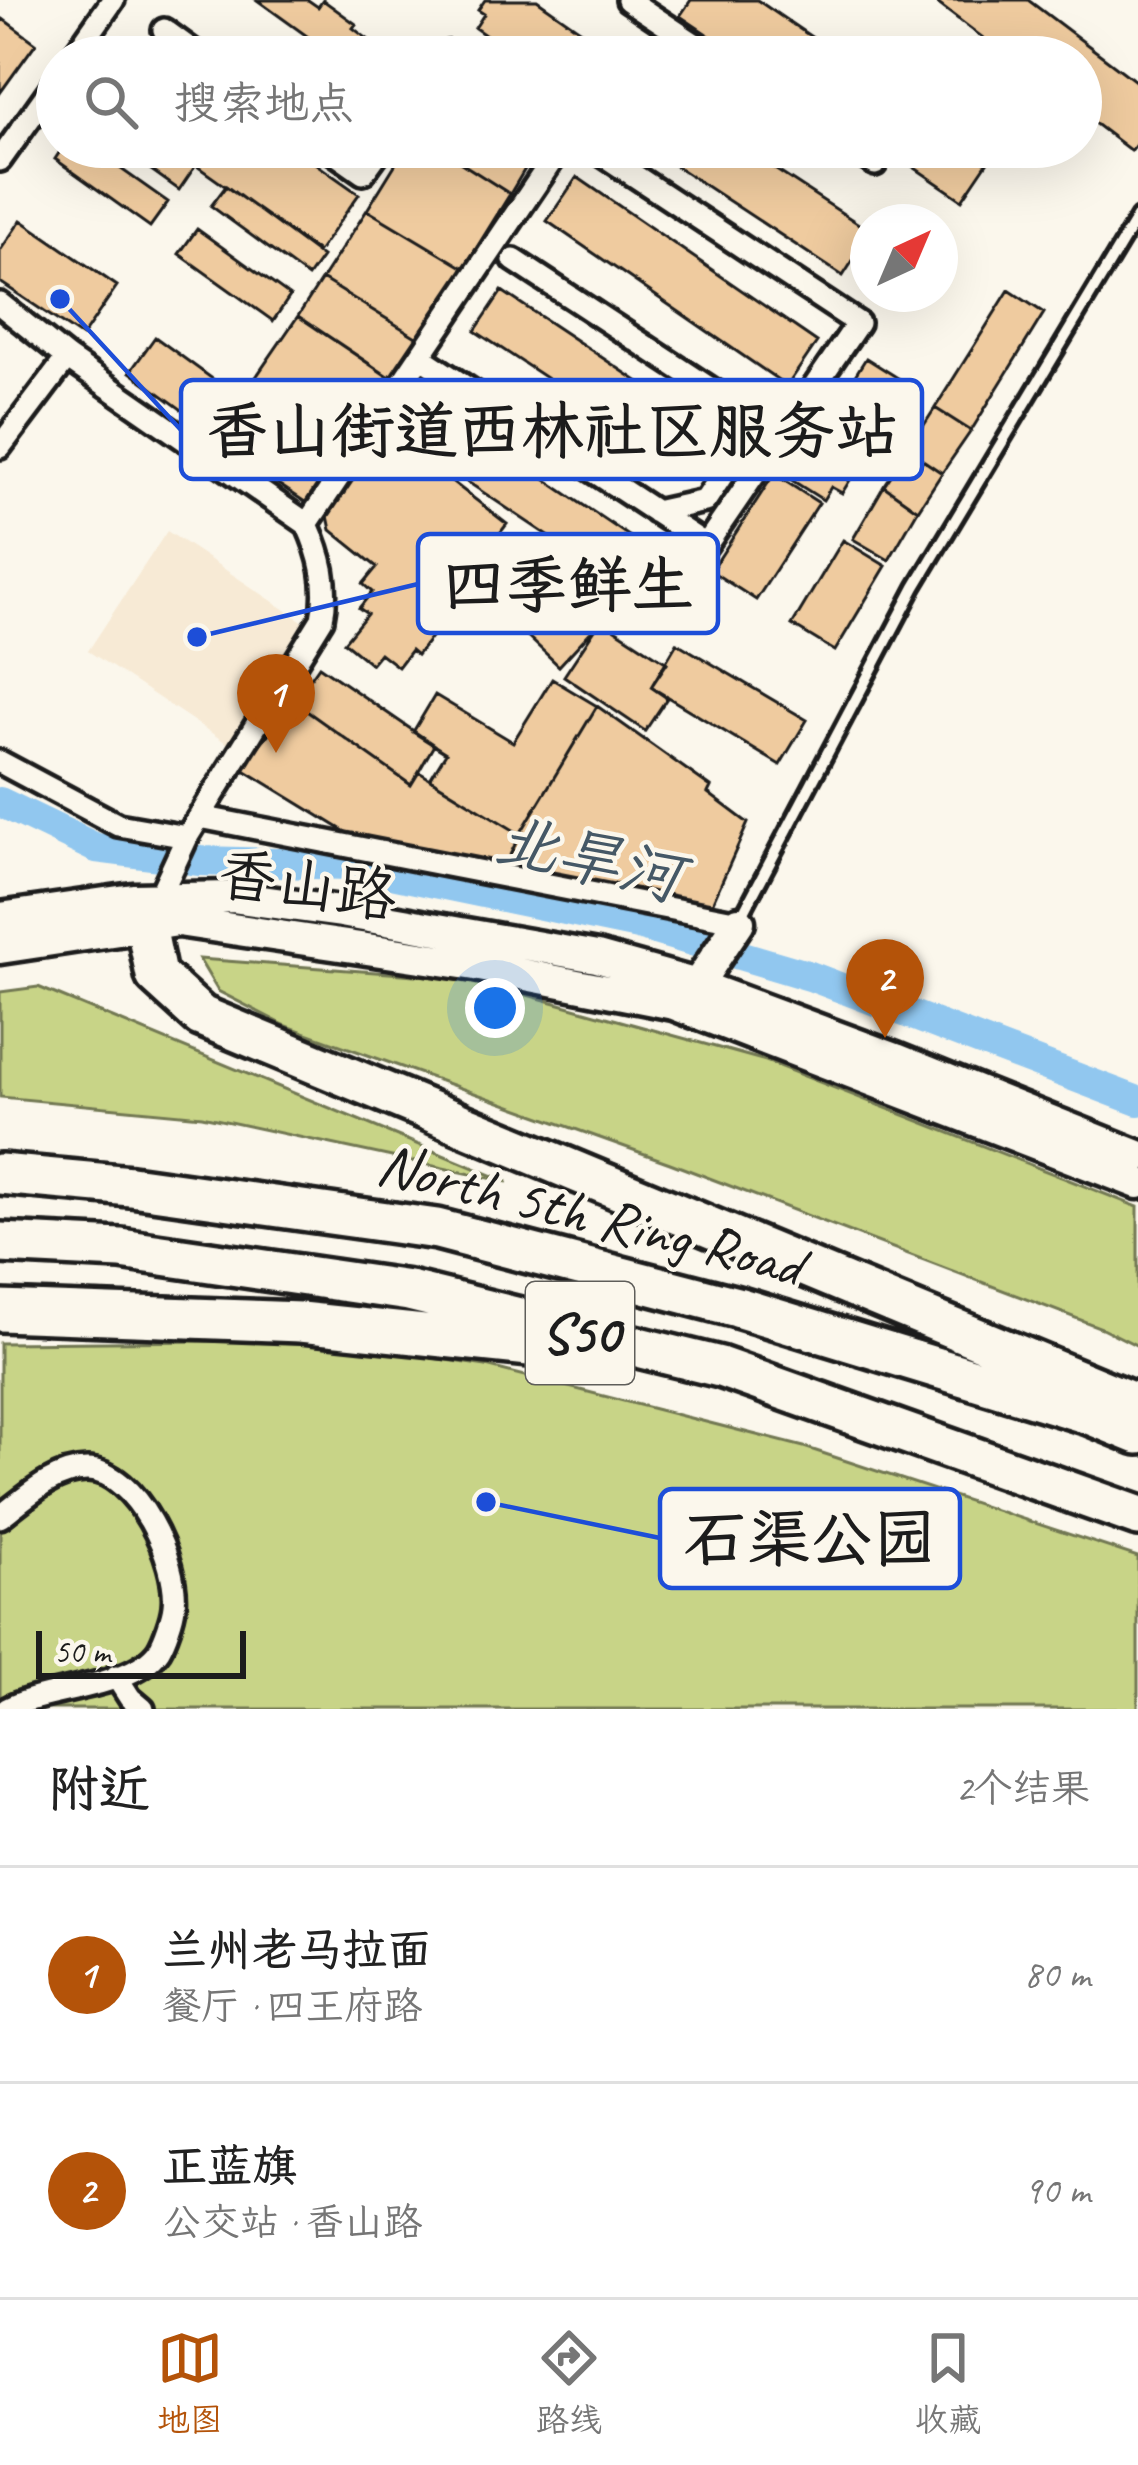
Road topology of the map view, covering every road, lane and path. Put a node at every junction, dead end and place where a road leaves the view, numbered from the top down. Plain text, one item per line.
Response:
1 (113, 0) edge
2 (628, 0) edge
3 (164, 30) dead end
4 (88, 36) edge
5 (172, 36) edge
6 (682, 36) edge
7 (36, 109) edge
8 (0, 160) edge
9 (547, 168) edge
10 (623, 168) edge
11 (1138, 216) edge
12 (514, 260) dead end
13 (0, 304) edge
14 (420, 357) junction
15 (67, 358) junction
16 (0, 447) edge
17 (655, 512) junction
18 (307, 524) junction
19 (0, 763) edge
20 (189, 835) junction
21 (157, 904) junction
22 (0, 918) edge
23 (739, 922) junction
24 (0, 948) edge
25 (697, 986) junction
26 (1138, 1156) edge
27 (0, 1174) edge
28 (1138, 1183) edge
29 (0, 1243) edge
30 (0, 1311) edge
31 (720, 1367) junction
32 (1138, 1405) edge
33 (1138, 1433) edge
34 (1138, 1516) edge
35 (0, 1517) edge
36 (116, 1676) junction
37 (7, 1709) edge
38 (142, 1709) edge

1 - 4 street
2 - 6 street
3 - 5 street
7 - 8 street
9 - 14 street
10 - 17 street
11 - 23 lane
12 - 17 street
13 - 15 street
14 - 17 street
14 - 18 street
15 - 16 street
15 - 18 street
18 - 20 street
19 - 20 street
20 - 21 street
20 - 23 street
21 - 22 street, 香山路
21 - 24 street, 香山路
21 - 25 street, 香山路
21 - 28 street, 香山路
21 - 32 highway
23 - 25 street
25 - 26 street, 香山路
27 - 33 highway, North 5th Ring Road / S50
29 - 31 highway, North 5th Ring Road / S50
30 - 31 highway
31 - 34 highway, North 5th Ring Road / S50
35 - 36 street
36 - 37 street
36 - 38 street

